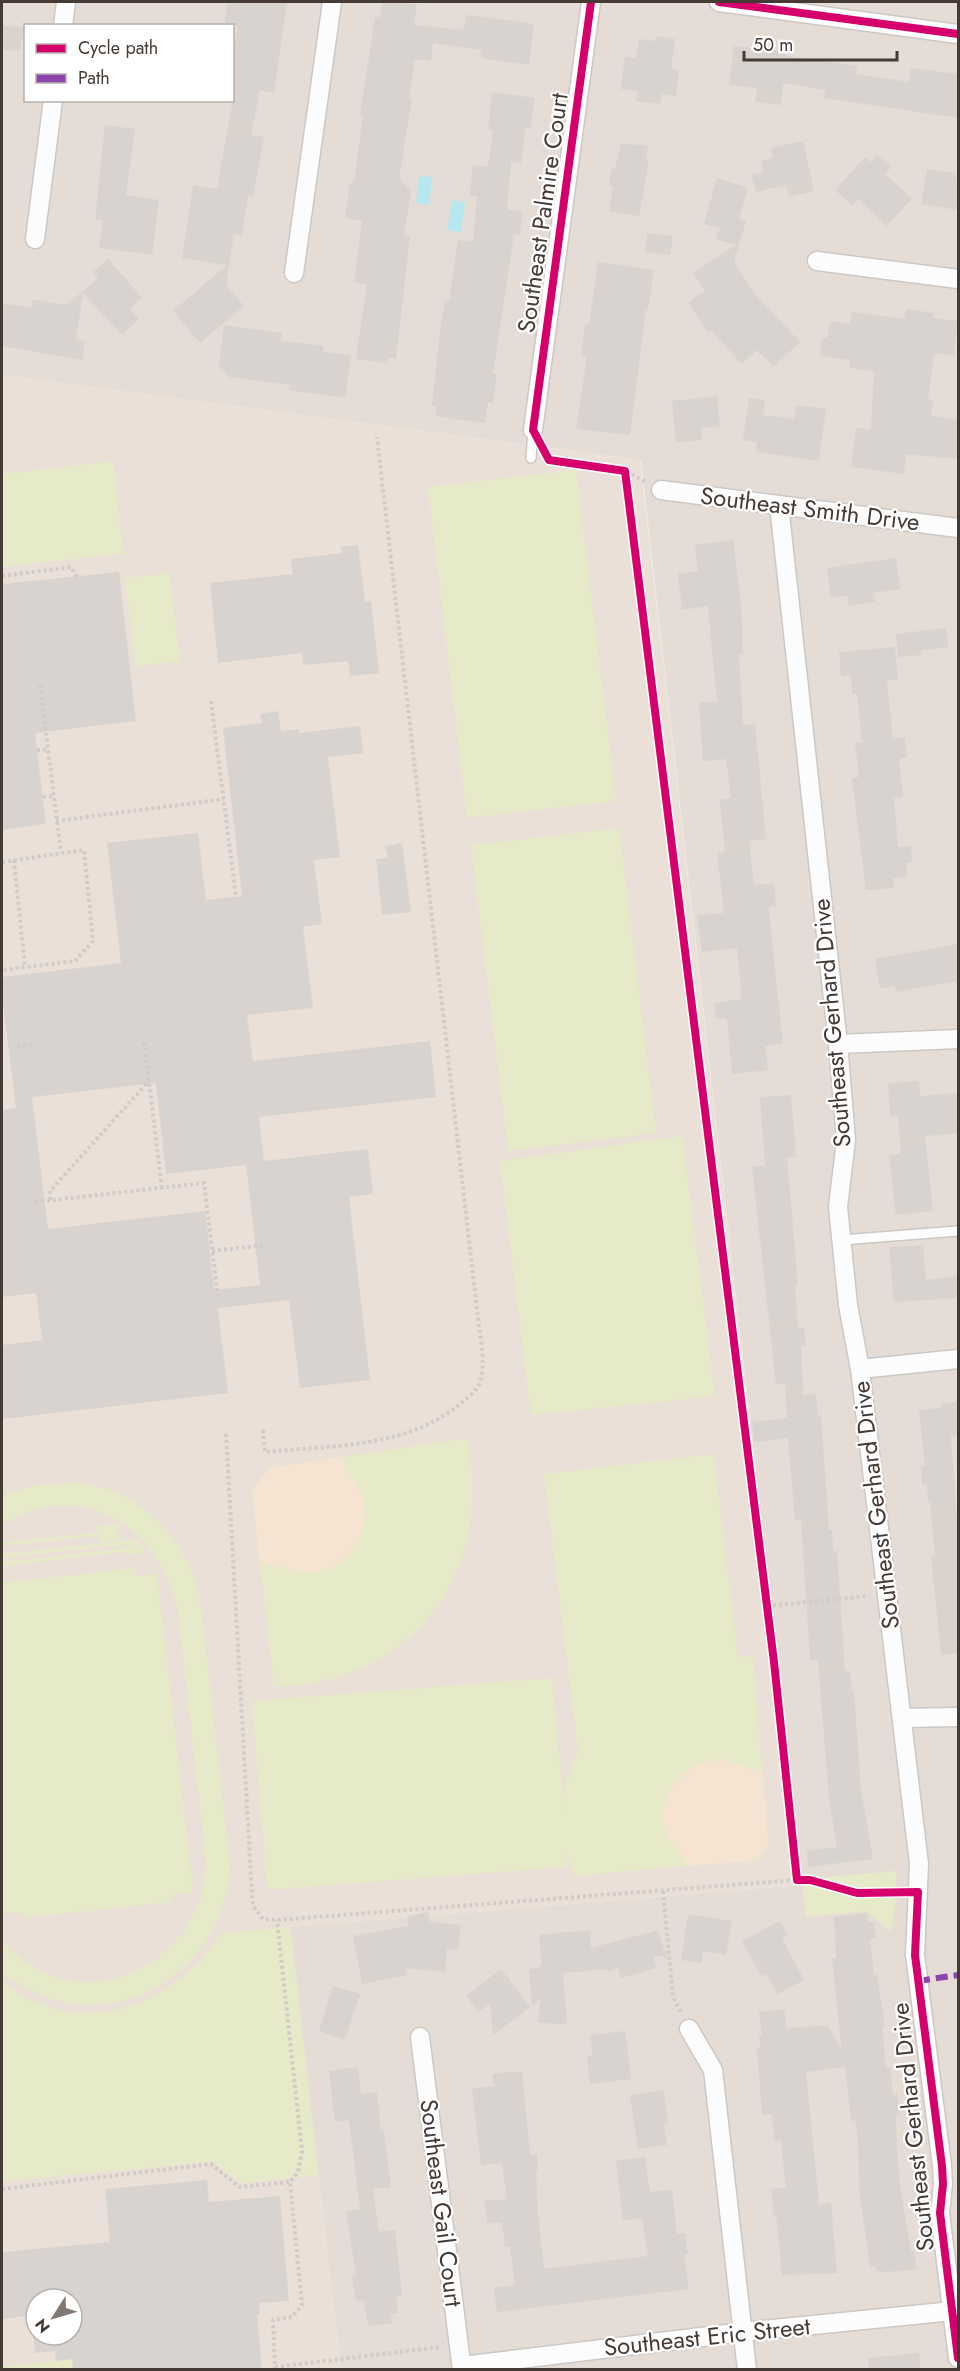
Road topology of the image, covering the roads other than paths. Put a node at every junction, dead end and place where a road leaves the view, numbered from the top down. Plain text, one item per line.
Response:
1 (66, 2) edge
2 (332, 2) edge
3 (591, 2) edge
4 (718, 2) edge
5 (775, 5) edge
6 (63, 24) edge
7 (958, 34) edge
8 (53, 102) edge
9 (35, 240) dead end
10 (817, 261) dead end
11 (294, 273) dead end
12 (958, 279) edge
13 (533, 430) joint
14 (531, 458) dead end
15 (661, 490) dead end
16 (778, 505) junction
17 (958, 528) edge
18 (958, 1039) edge
19 (838, 1044) junction
20 (958, 1231) edge
21 (841, 1240) junction
22 (958, 1359) edge
23 (860, 1369) junction
24 (958, 1717) edge
25 (902, 1718) junction
26 (689, 2029) road end
27 (420, 2037) dead end
28 (951, 2183) edge
29 (953, 2311) junction
30 (743, 2332) junction
31 (958, 2358) edge
32 (462, 2368) edge
33 (747, 2370) edge

1 - 6 street
2 - 11 street
3 - 13 street, Southeast Palmire Court
4 - 5 street
5 - 7 street
8 - 9 street
10 - 12 street
13 - 14 lane
15 - 16 street, Southeast Smith Drive
16 - 17 street, Southeast Smith Drive
16 - 19 street, Southeast Gerhard Drive
18 - 19 street
19 - 21 street, Southeast Gerhard Drive
20 - 21 lane
21 - 23 street, Southeast Gerhard Drive
22 - 23 street
23 - 25 street, Southeast Gerhard Drive
24 - 25 street
25 - 28 street, Southeast Gerhard Drive
26 - 30 street
27 - 32 street, Southeast Gail Court
28 - 29 street, Southeast Gerhard Drive
29 - 30 street, Southeast Eric Street
29 - 31 street, Southeast Gerhard Drive
30 - 32 street, Southeast Eric Street
30 - 33 street

